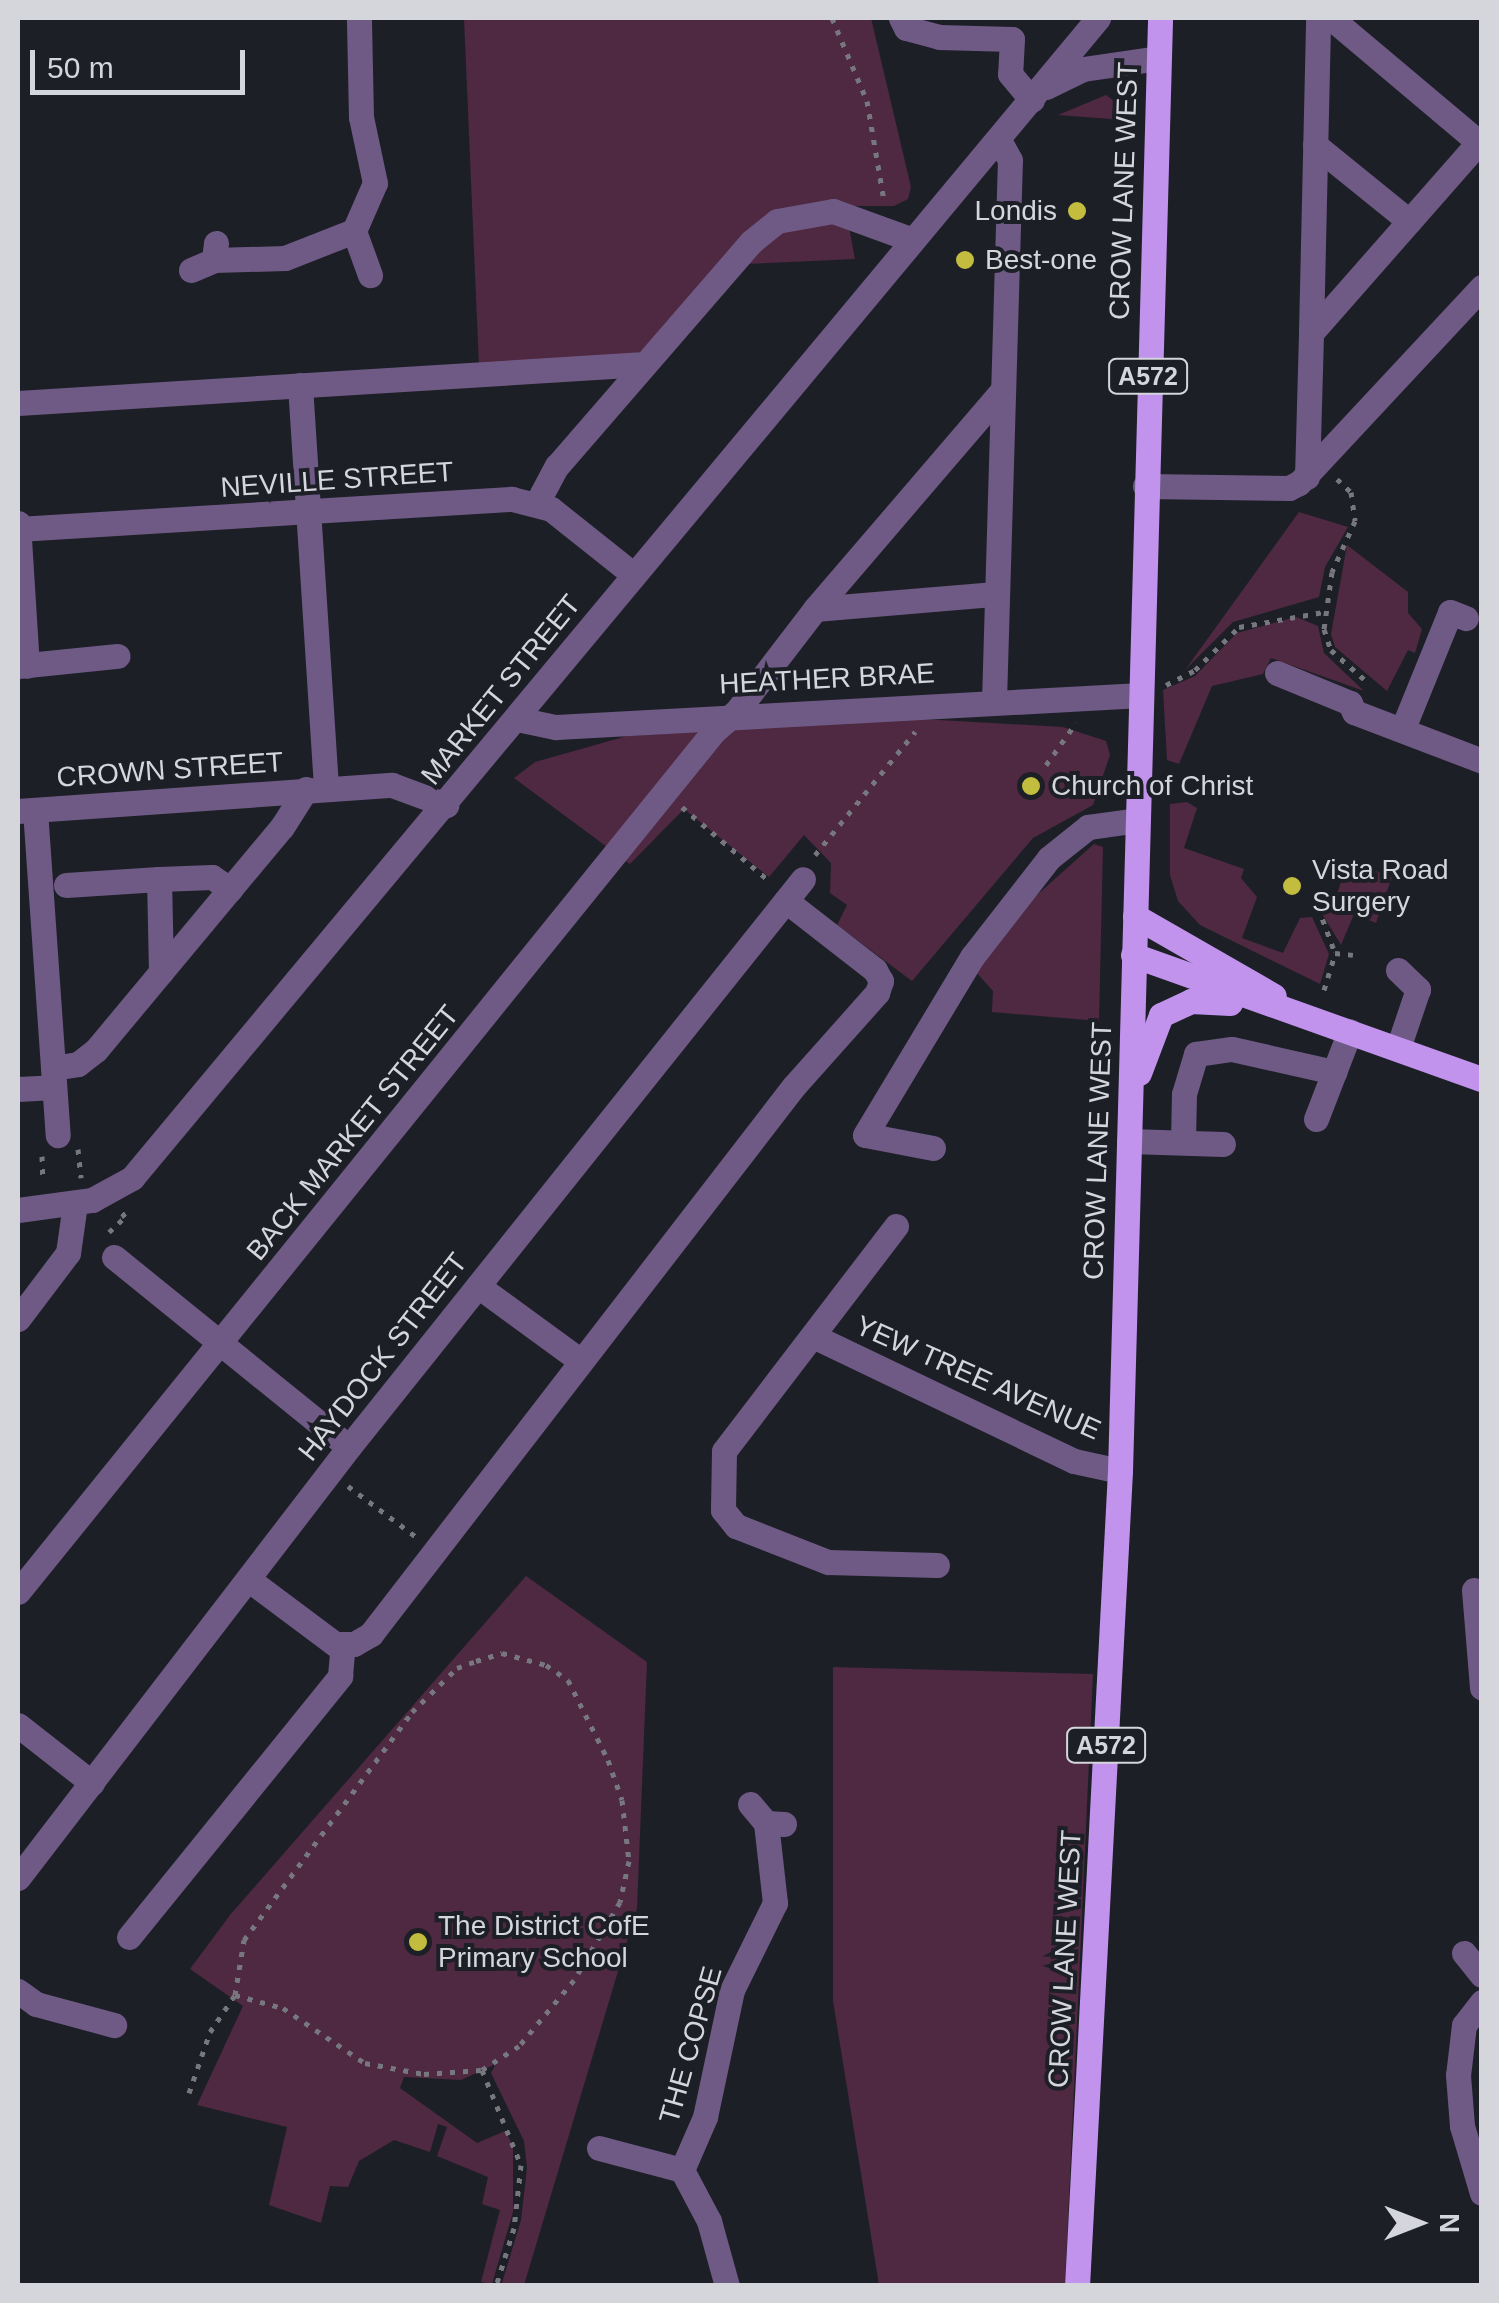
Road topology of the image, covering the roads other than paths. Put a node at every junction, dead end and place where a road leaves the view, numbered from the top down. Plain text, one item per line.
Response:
1 (359, 18) edge
2 (901, 18) edge
3 (1098, 18) edge
4 (1160, 18) edge
5 (1318, 18) edge
6 (1331, 18) edge
7 (1014, 28) edge
8 (1158, 58) junction
9 (1037, 95) junction
10 (999, 140) junction
11 (1480, 144) edge
12 (1315, 146) junction
13 (1409, 222) junction
14 (354, 231) junction
15 (913, 240) junction
16 (207, 258) dead end
17 (370, 275) dead end
18 (1482, 288) edge
19 (1311, 333) junction
20 (644, 364) junction
21 (300, 385) junction
22 (1003, 390) junction
23 (18, 402) edge
24 (1314, 471) junction
25 (1145, 486) junction
26 (538, 501) junction
27 (307, 512) junction
28 (18, 527) edge
29 (634, 575) junction
30 (995, 594) junction
31 (815, 609) junction
32 (1449, 612) dead end
33 (116, 656) dead end
34 (22, 666) edge
35 (1277, 673) dead end
36 (1141, 695) junction
37 (994, 701) junction
38 (736, 712) junction
39 (517, 719) junction
40 (1404, 728) junction
41 (1482, 761) edge
42 (316, 788) junction
43 (446, 805) junction
44 (26, 811) edge
45 (1138, 820) junction
46 (159, 879) junction
47 (803, 879) road end
48 (66, 886) dead end
49 (230, 890) junction
50 (786, 901) junction
51 (1135, 916) junction
52 (1133, 954) junction
53 (1398, 970) dead end
54 (161, 972) junction
55 (1304, 1014) junction
56 (1350, 1031) junction
57 (1398, 1048) junction
58 (1334, 1072) junction
59 (54, 1077) junction
60 (1482, 1079) edge
61 (18, 1089) edge
62 (1128, 1114) junction
63 (1316, 1120) dead end
64 (1128, 1141) junction
65 (1183, 1141) junction
66 (59, 1143) road end
67 (1223, 1144) dead end
68 (933, 1148) dead end
69 (75, 1204) junction
70 (18, 1210) edge
71 (896, 1226) dead end
72 (114, 1257) dead end
73 (478, 1286) junction
74 (18, 1318) edge
75 (813, 1336) junction
76 (218, 1345) junction
77 (581, 1361) junction
78 (349, 1446) junction
79 (1120, 1471) junction
80 (937, 1565) dead end
81 (248, 1579) junction
82 (1474, 1590) dead end
83 (18, 1592) edge
84 (343, 1644) junction
85 (1482, 1688) edge
86 (18, 1725) edge
87 (92, 1783) junction
88 (767, 1817) dead end
89 (18, 1878) edge
90 (129, 1936) dead end
91 (1464, 1953) dead end
92 (1482, 1975) edge
93 (18, 1991) edge
94 (1482, 2002) edge
95 (114, 2025) dead end
96 (599, 2148) dead end
97 (682, 2170) junction
98 (1482, 2193) edge
99 (728, 2286) edge
100 (1077, 2286) edge

1 - 14 street
2 - 7 street
3 - 9 street, MARKET STREET
4 - 8 main road, CROW LANE WEST / A572
5 - 12 street
6 - 11 street
7 - 9 street
8 - 9 street, MARKET STREET
8 - 25 main road, CROW LANE WEST / A572
9 - 10 street, MARKET STREET
10 - 15 street, MARKET STREET
10 - 22 street
11 - 13 street
12 - 13 street
12 - 19 street
13 - 19 street
14 - 16 street
14 - 17 street
15 - 20 street
15 - 29 street, MARKET STREET
18 - 24 street
19 - 24 street
20 - 21 street
20 - 26 street
21 - 23 street
21 - 27 street
22 - 30 street
22 - 31 street, BACK MARKET STREET
24 - 25 street
25 - 36 main road, CROW LANE WEST / A572
26 - 27 street, NEVILLE STREET
26 - 29 street
27 - 28 street, NEVILLE STREET
27 - 42 street
28 - 34 street
29 - 39 street, MARKET STREET
30 - 31 street
30 - 37 street
31 - 38 street, BACK MARKET STREET
32 - 40 street
33 - 34 street
35 - 40 street
36 - 37 street, HEATHER BRAE
36 - 45 main road, CROW LANE WEST / A572
37 - 38 street, HEATHER BRAE
38 - 39 street, HEATHER BRAE
38 - 76 street, BACK MARKET STREET
39 - 43 street, MARKET STREET
40 - 41 street
42 - 43 street, CROWN STREET
42 - 44 street, CROWN STREET
42 - 49 street
43 - 69 street, MARKET STREET
44 - 59 street
45 - 51 main road, CROW LANE WEST / A572
45 - 68 street
46 - 48 street
46 - 49 street
46 - 54 street
47 - 50 street, HAYDOCK STREET
49 - 54 street
50 - 73 street, HAYDOCK STREET
50 - 77 street
51 - 52 main road, CROW LANE WEST / A572
51 - 55 main road
52 - 55 main road
52 - 62 main road, CROW LANE WEST / A572
53 - 57 street
54 - 59 street
55 - 56 main road
55 - 62 main road
56 - 57 main road
56 - 58 street
57 - 60 main road
58 - 63 street
58 - 65 street
59 - 61 street
59 - 66 street
62 - 64 main road, CROW LANE WEST / A572
64 - 65 street
64 - 79 main road, CROW LANE WEST / A572
65 - 67 street
69 - 70 street, MARKET STREET
69 - 74 street
71 - 75 street, YEW TREE AVENUE
72 - 76 street
73 - 77 street
73 - 78 street, HAYDOCK STREET
75 - 79 street, YEW TREE AVENUE
75 - 80 street, YEW TREE AVENUE
76 - 78 street
76 - 83 street, BACK MARKET STREET
77 - 84 street
78 - 81 street, HAYDOCK STREET
79 - 100 main road, CROW LANE WEST / A572
81 - 84 street
81 - 87 street, HAYDOCK STREET
82 - 85 street
84 - 90 street
86 - 87 street
87 - 89 street, HAYDOCK STREET
88 - 97 street, THE COPSE
91 - 92 street
93 - 95 street
94 - 98 street
96 - 97 street
97 - 99 street

